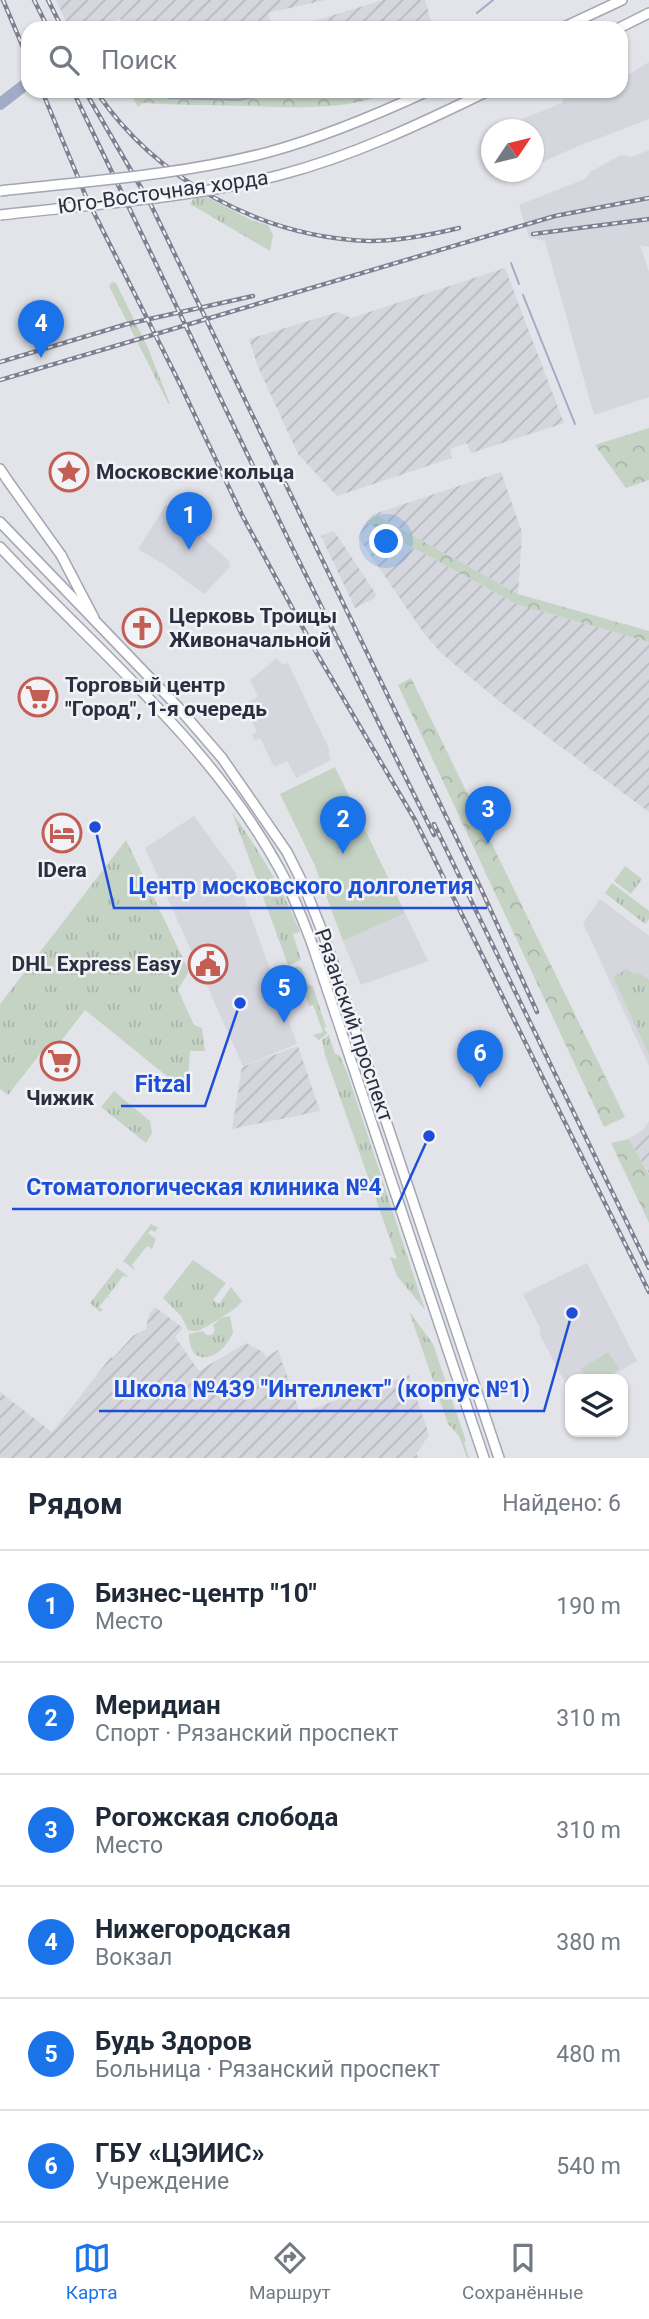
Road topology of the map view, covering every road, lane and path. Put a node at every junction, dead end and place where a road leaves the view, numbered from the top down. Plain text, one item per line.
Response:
1 (622, 0) edge
2 (649, 13) edge
3 (577, 21) edge
4 (628, 24) edge
5 (413, 98) edge
6 (473, 98) edge
7 (0, 191) edge
8 (32, 211) junction
9 (0, 215) edge
10 (0, 220) edge
11 (0, 469) edge
12 (0, 523) edge
13 (0, 547) edge
14 (100, 629) junction
15 (484, 1458) edge
16 (499, 1458) edge

1 - 3 main road
2 - 4 main road
5 - 7 main road, Юго-Восточная хорда, bridge
6 - 8 main road, Юго-Восточная хорда, bridge
8 - 9 main road, Юго-Восточная хорда, bridge
8 - 10 main road, Юго-Восточная хорда, bridge
11 - 14 main road, bridge
12 - 14 main road, Рязанский проспект
13 - 15 main road, Рязанский проспект
14 - 16 main road, Рязанский проспект

